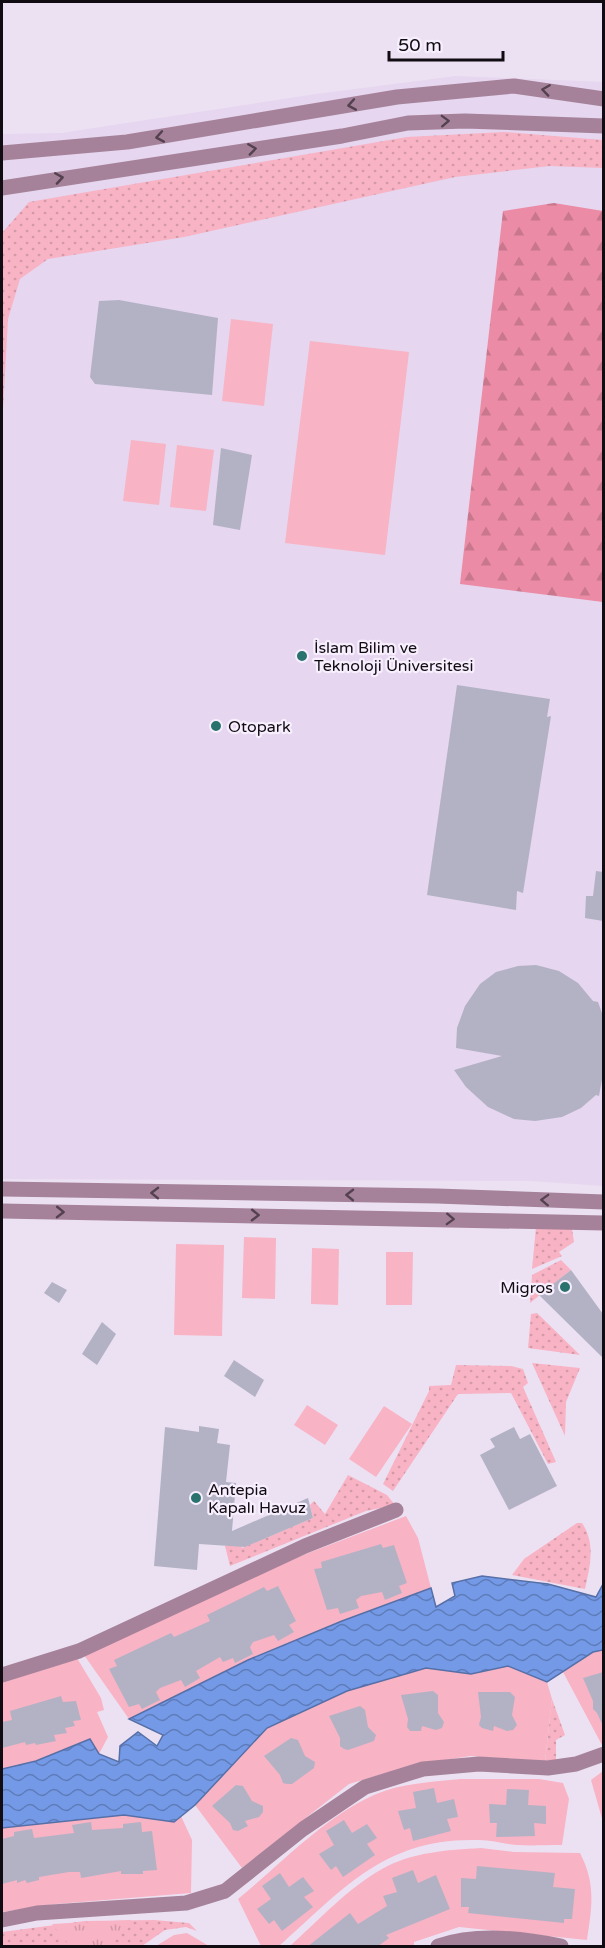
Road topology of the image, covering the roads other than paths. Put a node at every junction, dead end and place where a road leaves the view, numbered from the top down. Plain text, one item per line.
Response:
1 (603, 99) edge
2 (603, 126) edge
3 (2, 153) edge
4 (2, 188) edge
5 (2, 1189) edge
6 (603, 1202) edge
7 (2, 1211) edge
8 (603, 1223) edge
9 (396, 1510) dead end
10 (2, 1675) edge
11 (603, 1754) edge
12 (2, 1920) edge
13 (438, 1947) edge
14 (561, 1947) edge

1 -> 3 street
4 -> 2 street
6 -> 5 street
7 -> 8 street
9 - 10 street
11 - 12 street
13 - 14 street

